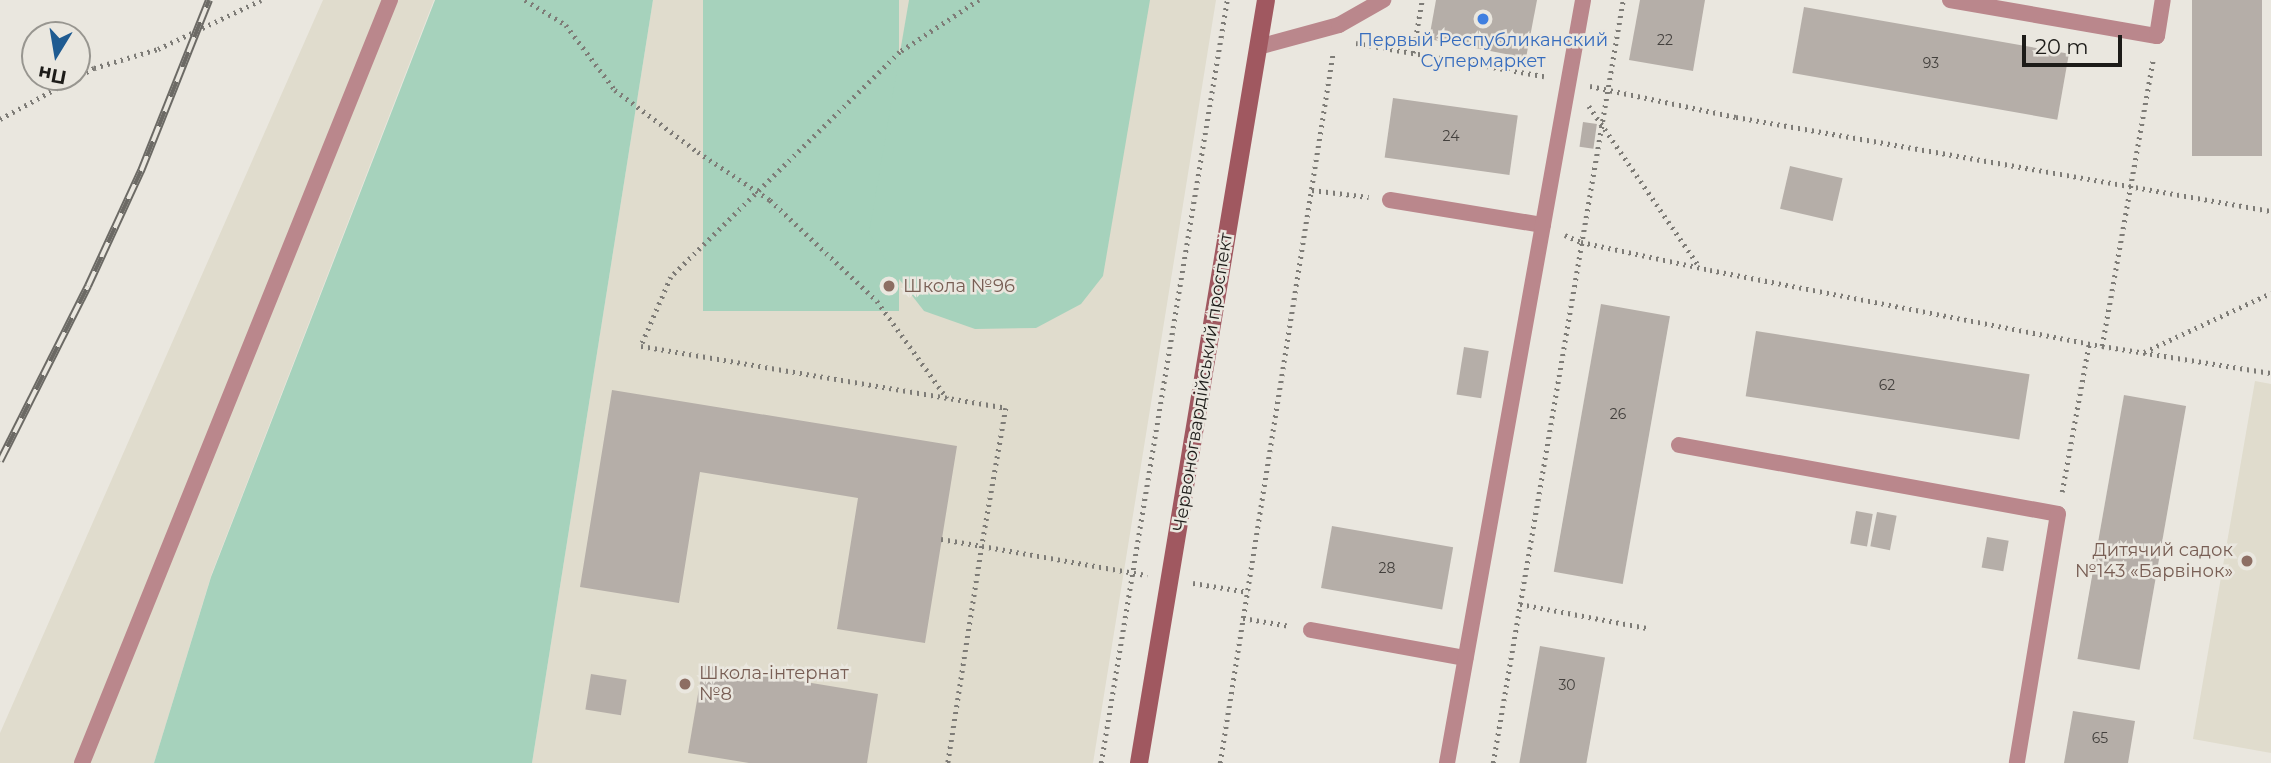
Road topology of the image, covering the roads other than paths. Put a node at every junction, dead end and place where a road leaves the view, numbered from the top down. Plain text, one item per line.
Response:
1 (390, 0) edge
2 (1266, 0) edge
3 (1383, 0) edge
4 (1583, 0) edge
5 (1951, 0) edge
6 (2163, 0) edge
7 (1258, 47) junction
8 (1390, 200) road end
9 (1543, 225) junction
10 (1679, 445) dead end
11 (1311, 630) road end
12 (1465, 659) junction
13 (82, 763) edge
14 (1139, 763) edge
15 (1447, 763) edge
16 (2017, 763) edge

1 - 13 lane
2 - 7 main road, Червоногвардійський проспект
3 - 7 lane
4 - 9 lane
5 - 6 lane
7 - 14 main road, Червоногвардійський проспект
8 - 9 lane
9 - 12 lane
10 - 16 lane
11 - 12 lane
12 - 15 lane

